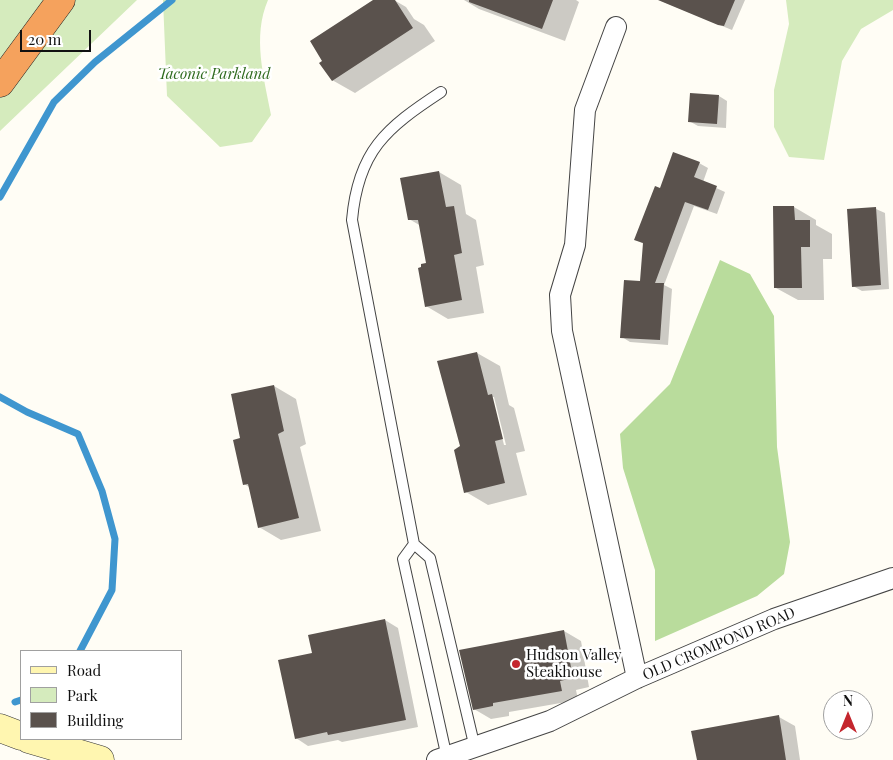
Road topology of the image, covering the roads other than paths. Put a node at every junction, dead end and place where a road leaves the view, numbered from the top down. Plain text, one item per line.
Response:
1 (61, 0) edge
2 (616, 27) dead end
3 (0, 83) edge
4 (441, 92) dead end
5 (414, 544) junction
6 (893, 578) edge
7 (638, 678) junction
8 (0, 728) edge
9 (20, 736) edge
10 (32, 740) edge
11 (475, 748) junction
12 (442, 759) edge
13 (100, 760) edge

1 - 3 highway
2 - 7 street
4 - 5 lane
5 - 11 lane
5 - 12 lane
6 - 7 street, OLD CROMPOND ROAD
7 - 11 street, OLD CROMPOND ROAD
8 - 9 street
10 - 13 street
11 - 12 street, OLD CROMPOND ROAD

